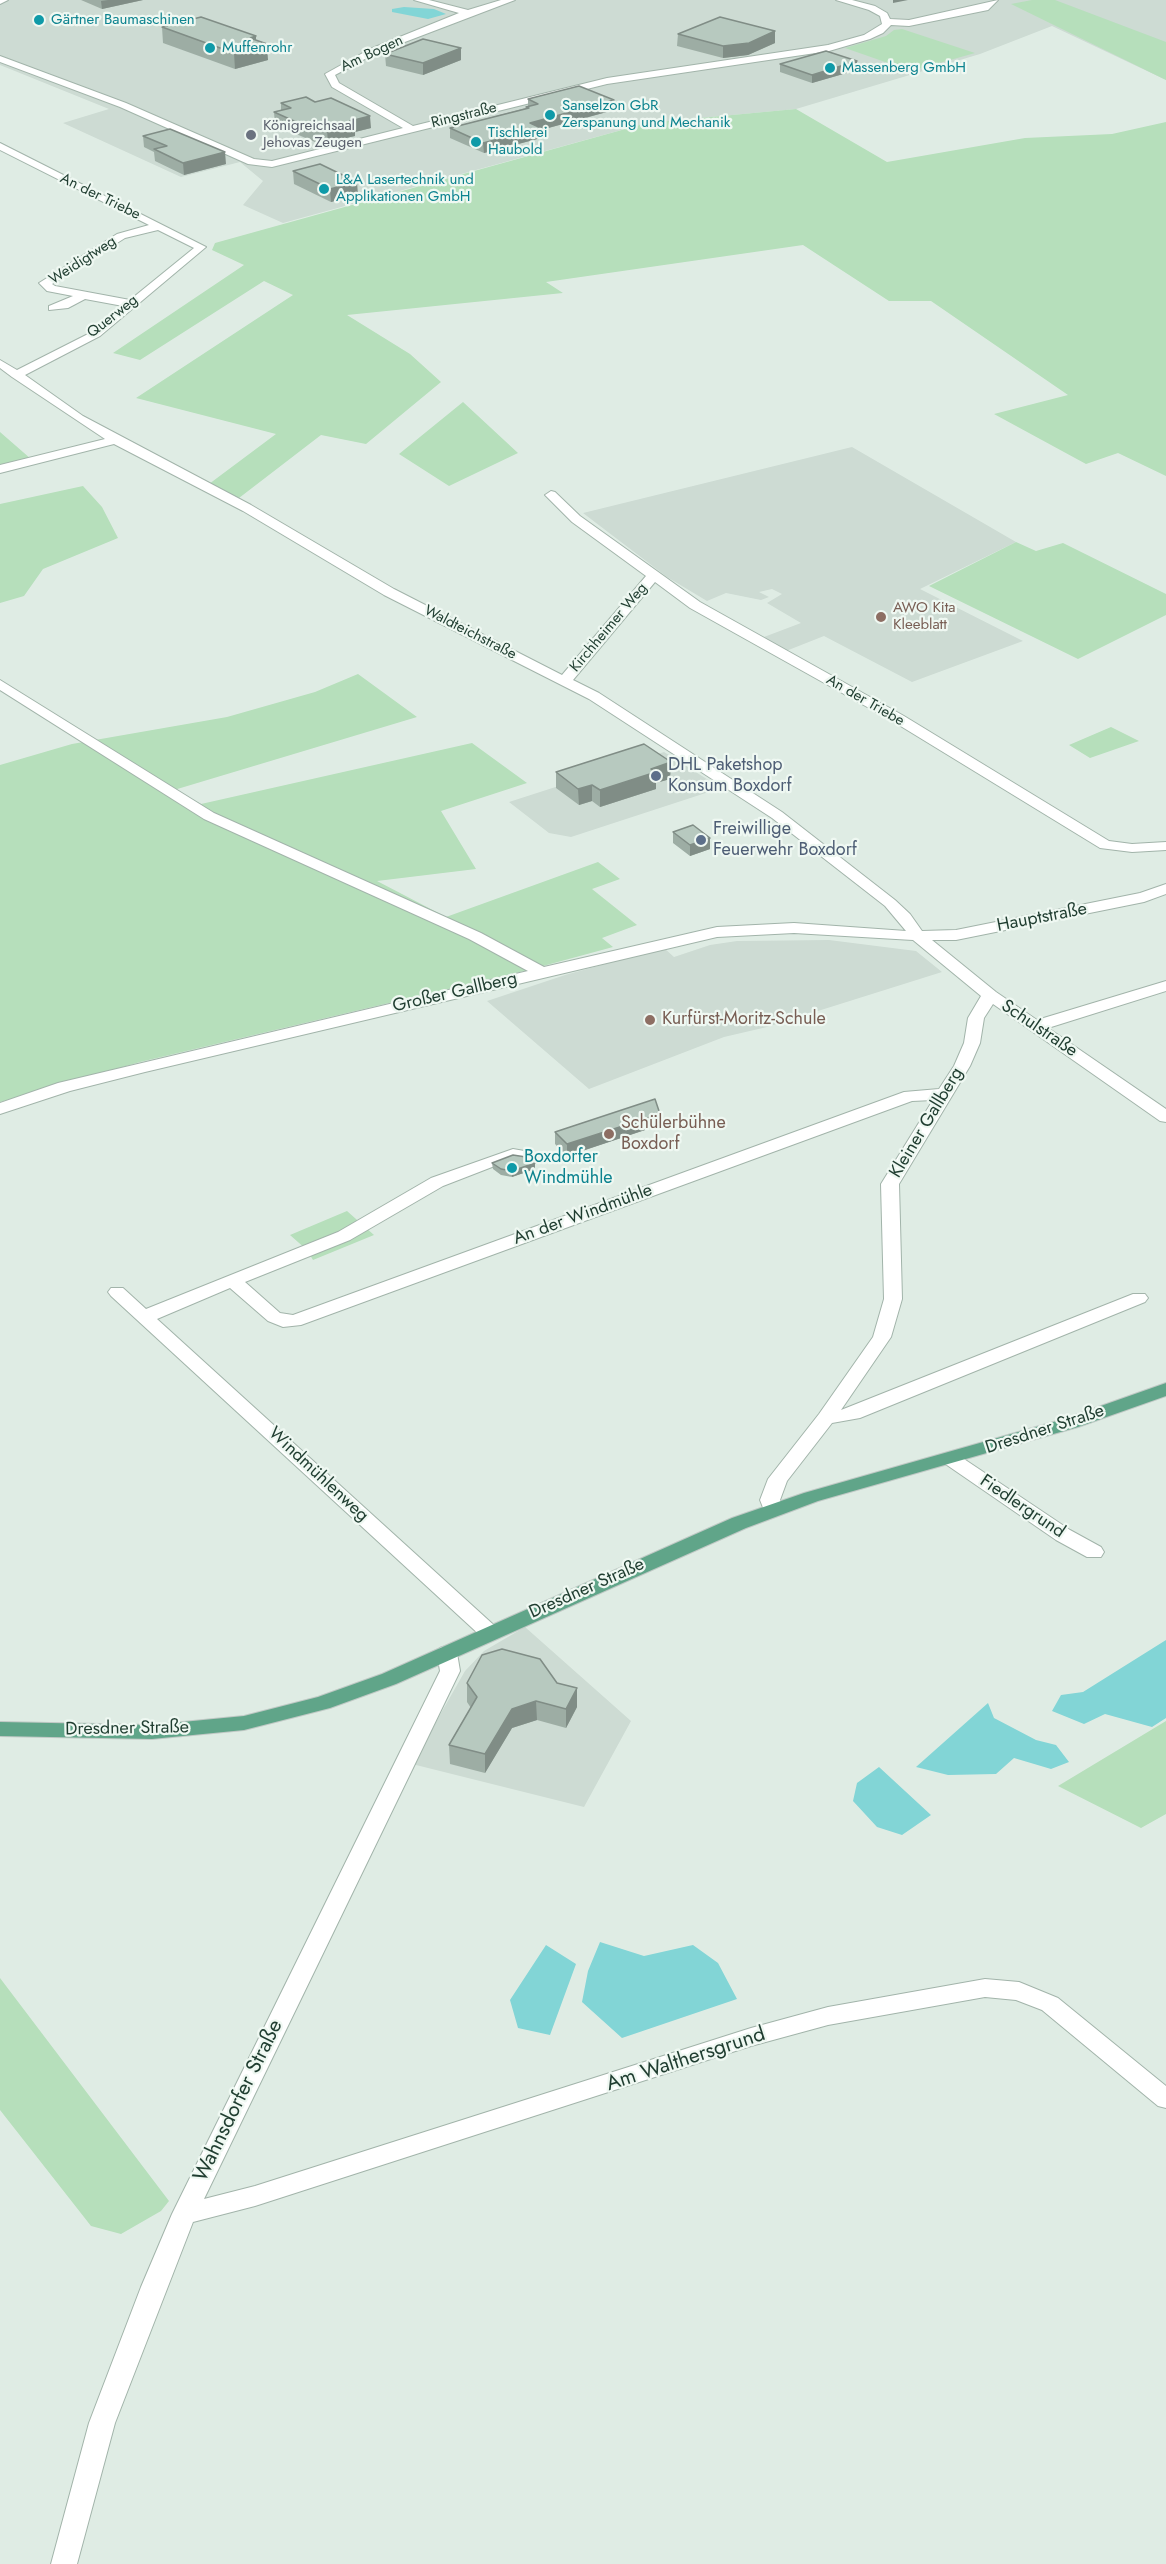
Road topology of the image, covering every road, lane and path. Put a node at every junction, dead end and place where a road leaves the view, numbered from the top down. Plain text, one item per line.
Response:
1 (419, 0) edge
2 (510, 0) edge
3 (842, 0) edge
4 (993, 0) edge
5 (468, 13) junction
6 (886, 22) junction
7 (0, 58) edge
8 (413, 130) junction
9 (0, 146) edge
10 (159, 226) junction
11 (201, 247) joint
12 (83, 295) junction
13 (132, 304) junction
14 (53, 308) dead end
15 (0, 363) edge
16 (16, 375) junction
17 (115, 440) junction
18 (0, 468) edge
19 (551, 495) dead end
20 (656, 578) junction
21 (565, 680) junction
22 (0, 684) edge
23 (1166, 846) edge
24 (1166, 889) edge
25 (917, 936) junction
26 (542, 972) junction
27 (1166, 986) edge
28 (990, 995) junction
29 (1036, 1026) junction
30 (947, 1094) junction
31 (0, 1109) edge
32 (1166, 1117) edge
33 (525, 1156) edge
34 (232, 1280) junction
35 (117, 1292) dead end
36 (1139, 1298) dead end
37 (146, 1318) junction
38 (1166, 1389) edge
39 (826, 1418) junction
40 (951, 1459) junction
41 (773, 1510) junction
42 (1095, 1552) dead end
43 (490, 1633) junction
44 (447, 1653) junction
45 (0, 1729) edge
46 (1166, 2099) edge
47 (184, 2214) junction
48 (64, 2564) edge

1 - 5 street
2 - 5 street, Am Bogen
3 - 6 street
4 - 6 street
5 - 8 street, Am Bogen
6 - 8 street, Ringstraße
7 - 8 street, Ringstraße
9 - 10 street, An der Triebe
10 - 11 street, An der Triebe
10 - 12 street, Weidigtweg
11 - 13 street, Querweg
12 - 13 street, Weidigtweg
12 - 14 street, Weidigtweg
13 - 16 street, Querweg
15 - 16 street, Waldteichstraße
16 - 17 street, Waldteichstraße
17 - 18 street
17 - 21 street, Waldteichstraße
19 - 20 street, An der Triebe
20 - 21 street, Kirchheimer Weg
20 - 23 street, An der Triebe
21 - 25 street, Waldteichstraße
22 - 26 street
24 - 25 street, Hauptstraße
25 - 26 street, Großer Gallberg
25 - 28 street, Schulstraße
26 - 31 street, Großer Gallberg
27 - 29 street
28 - 29 street, Schulstraße
28 - 30 street, Kleiner Gallberg
29 - 32 street, Schulstraße
30 - 34 street, An der Windmühle
30 - 39 street, Kleiner Gallberg
33 - 34 street
34 - 37 street
35 - 37 street, Windmühlenweg
36 - 39 street
37 - 43 street, Windmühlenweg
38 - 40 main road, Dresdner Straße
39 - 41 street, Kleiner Gallberg
40 - 41 main road, Dresdner Straße
40 - 42 street, Fiedlergrund
41 - 43 main road, Dresdner Straße
43 - 44 main road, Dresdner Straße
44 - 45 main road, Dresdner Straße
44 - 47 street, Wahnsdorfer Straße
46 - 47 street, Am Walthersgrund
47 - 48 street, Wahnsdorfer Straße

